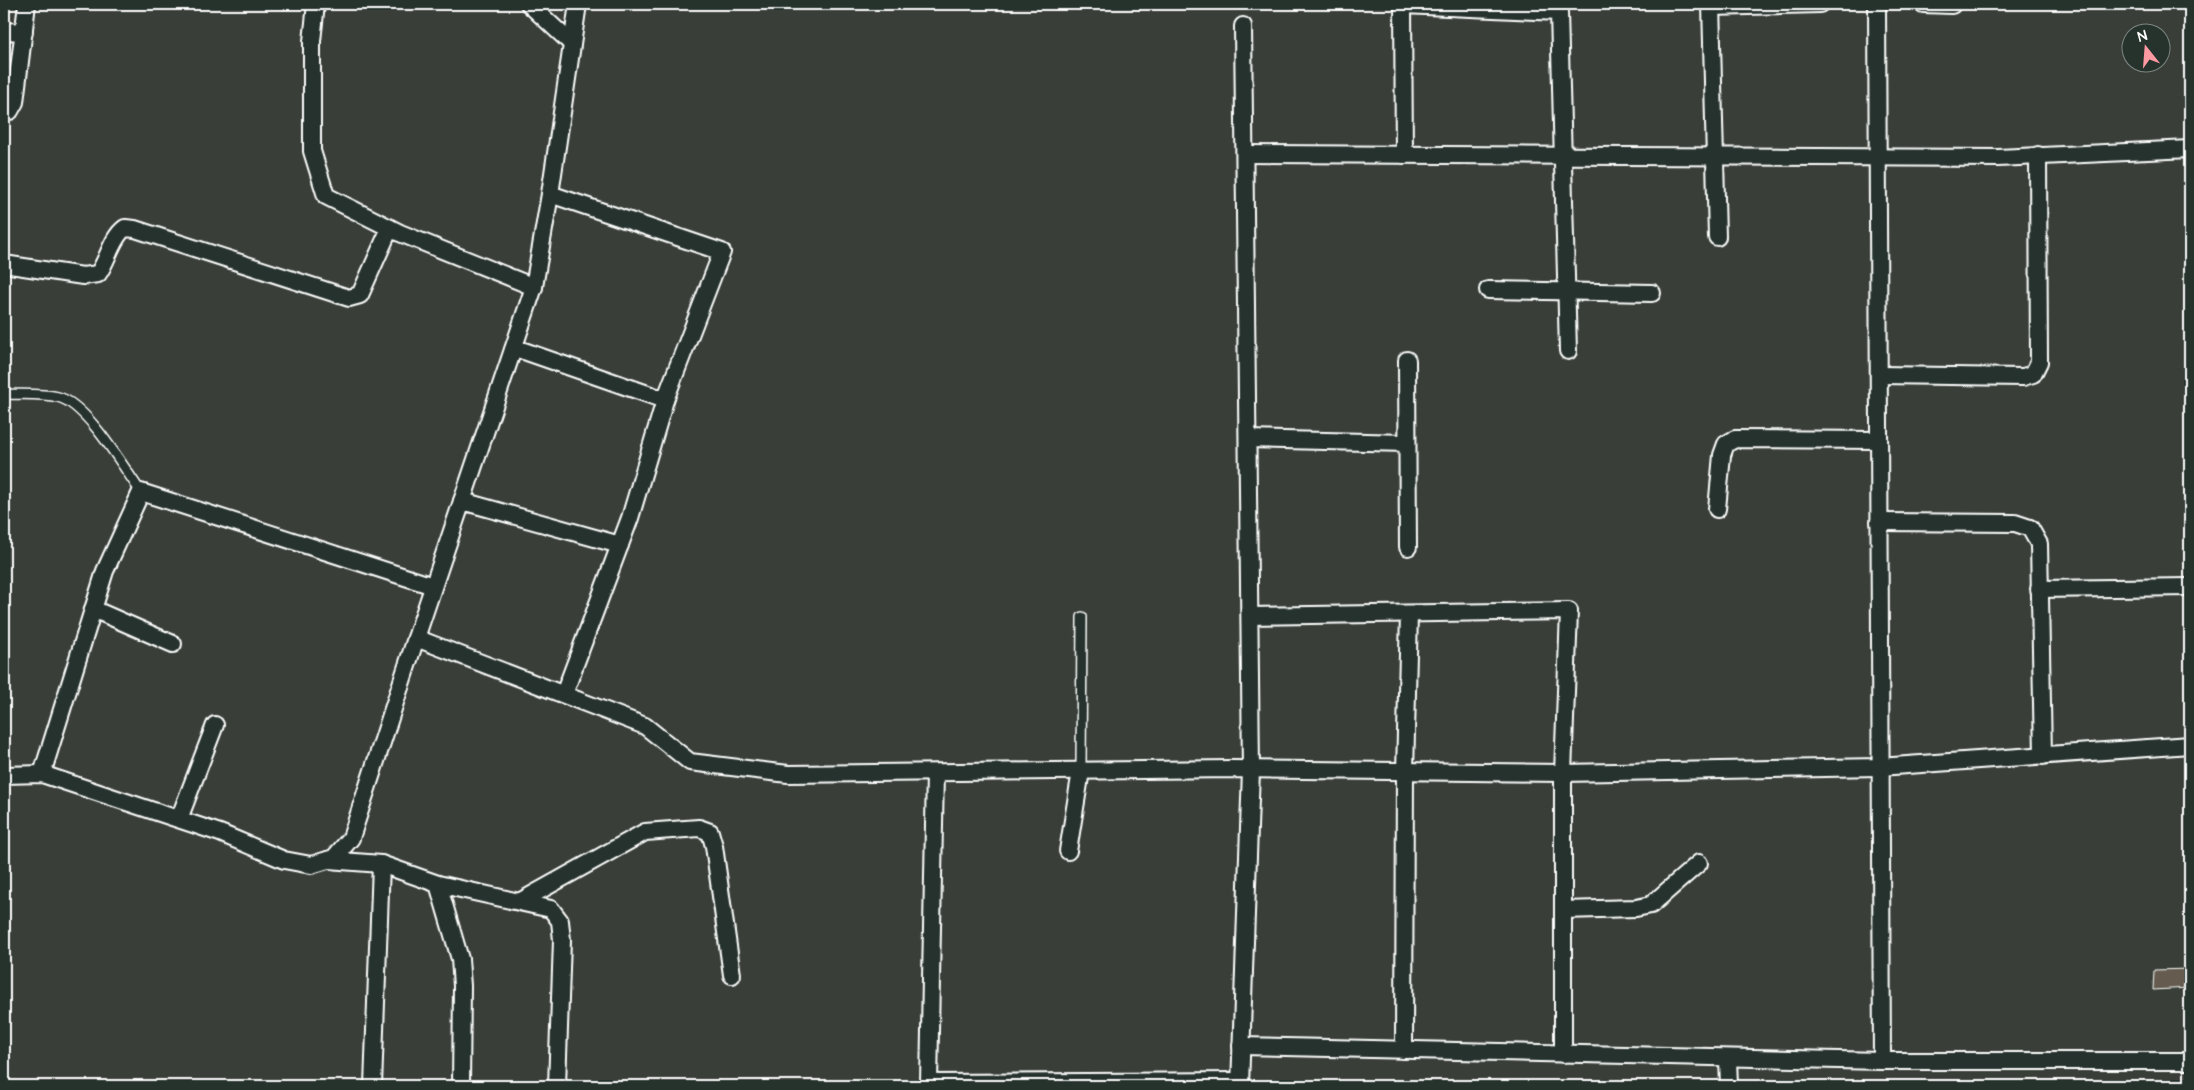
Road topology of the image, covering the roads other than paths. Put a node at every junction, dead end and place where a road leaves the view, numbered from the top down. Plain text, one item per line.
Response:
1 (27, 4) edge
2 (316, 4) edge
3 (529, 4) edge
4 (578, 4) edge
5 (1403, 4) edge
6 (1820, 4) edge
7 (1877, 4) edge
8 (1923, 4) edge
9 (1711, 5) edge
10 (1952, 5) edge
11 (1243, 26) dead end
12 (4, 31) edge
13 (24, 32) junction
14 (572, 44) junction
15 (4, 112) edge
16 (2190, 149) edge
17 (1245, 154) junction
18 (1404, 154) junction
19 (2038, 155) junction
20 (1561, 156) junction
21 (1715, 156) junction
22 (1879, 158) junction
23 (550, 194) junction
24 (390, 228) junction
25 (1716, 237) dead end
26 (4, 264) edge
27 (534, 287) junction
28 (1488, 290) dead end
29 (1566, 292) junction
30 (1652, 293) dead end
31 (513, 350) junction
32 (1568, 351) dead end
33 (1407, 360) dead end
34 (1879, 375) junction
35 (4, 394) edge
36 (665, 400) junction
37 (1248, 439) junction
38 (1879, 440) junction
39 (1408, 443) junction
40 (141, 492) junction
41 (462, 501) junction
42 (1717, 509) dead end
43 (1879, 522) junction
44 (620, 545) junction
45 (1408, 547) dead end
46 (433, 586) junction
47 (2190, 587) edge
48 (2039, 588) junction
49 (92, 609) junction
50 (1409, 614) junction
51 (1250, 616) junction
52 (1082, 617) dead end
53 (416, 638) junction
54 (173, 644) dead end
55 (564, 694) junction
56 (215, 725) dead end
57 (2190, 745) edge
58 (2043, 756) junction
59 (1879, 768) junction
60 (1251, 770) junction
61 (1081, 771) junction
62 (1405, 772) junction
63 (936, 773) junction
64 (1563, 773) junction
65 (42, 774) junction
66 (4, 775) edge
67 (179, 819) junction
68 (1068, 851) dead end
69 (328, 860) junction
70 (1699, 863) dead end
71 (381, 864) junction
72 (438, 884) junction
73 (521, 901) junction
74 (1563, 910) junction
75 (732, 974) dead end
76 (1241, 1046) junction
77 (1404, 1050) junction
78 (1563, 1054) junction
79 (1728, 1058) junction
80 (2190, 1061) edge
81 (1882, 1062) junction
82 (1240, 1083) edge
83 (929, 1085) edge
84 (372, 1086) edge
85 (461, 1086) edge
86 (557, 1086) edge
87 (1728, 1086) edge

1 - 13 street
2 - 24 street
3 - 14 street
4 - 14 street
5 - 18 street
5 - 20 street
6 - 9 street
7 - 22 street
8 - 10 street
9 - 21 street
11 - 17 street
12 - 13 street
13 - 15 street
14 - 23 street
16 - 19 street
17 - 18 street
17 - 37 street
18 - 20 street
19 - 22 street
19 - 34 street
20 - 21 street
20 - 29 street
21 - 22 street
21 - 25 street
22 - 34 street
23 - 27 street
23 - 36 street
24 - 26 street
24 - 27 street
27 - 31 street
28 - 29 street
29 - 30 street
29 - 32 street
31 - 36 street
31 - 41 street
33 - 39 street
34 - 38 street
35 - 40 lane
36 - 44 street
37 - 39 street
37 - 51 street
38 - 42 street
38 - 43 street
39 - 45 street
40 - 46 street
40 - 49 street
41 - 44 street
41 - 46 street
43 - 48 street
43 - 59 street
44 - 55 street
46 - 53 street
47 - 48 street
48 - 58 street
49 - 54 street
49 - 65 street
50 - 51 street
50 - 62 street
50 - 64 street
51 - 60 street
52 - 61 lane
53 - 55 street
53 - 69 street
55 - 63 street
56 - 67 street
57 - 58 street
58 - 59 street
59 - 64 street
59 - 81 street
60 - 61 street
60 - 62 street
60 - 76 street
61 - 63 street
61 - 68 street
62 - 64 street
62 - 77 street
63 - 83 street
64 - 74 street
65 - 66 street
65 - 67 street
67 - 69 street
69 - 71 street
70 - 74 street
71 - 72 street
71 - 84 street
72 - 73 street
72 - 85 street
73 - 75 street
73 - 86 street
74 - 78 street
76 - 77 street
76 - 82 street
77 - 78 street
78 - 79 street
79 - 81 street
79 - 87 street
80 - 81 street
82 - 83 street

